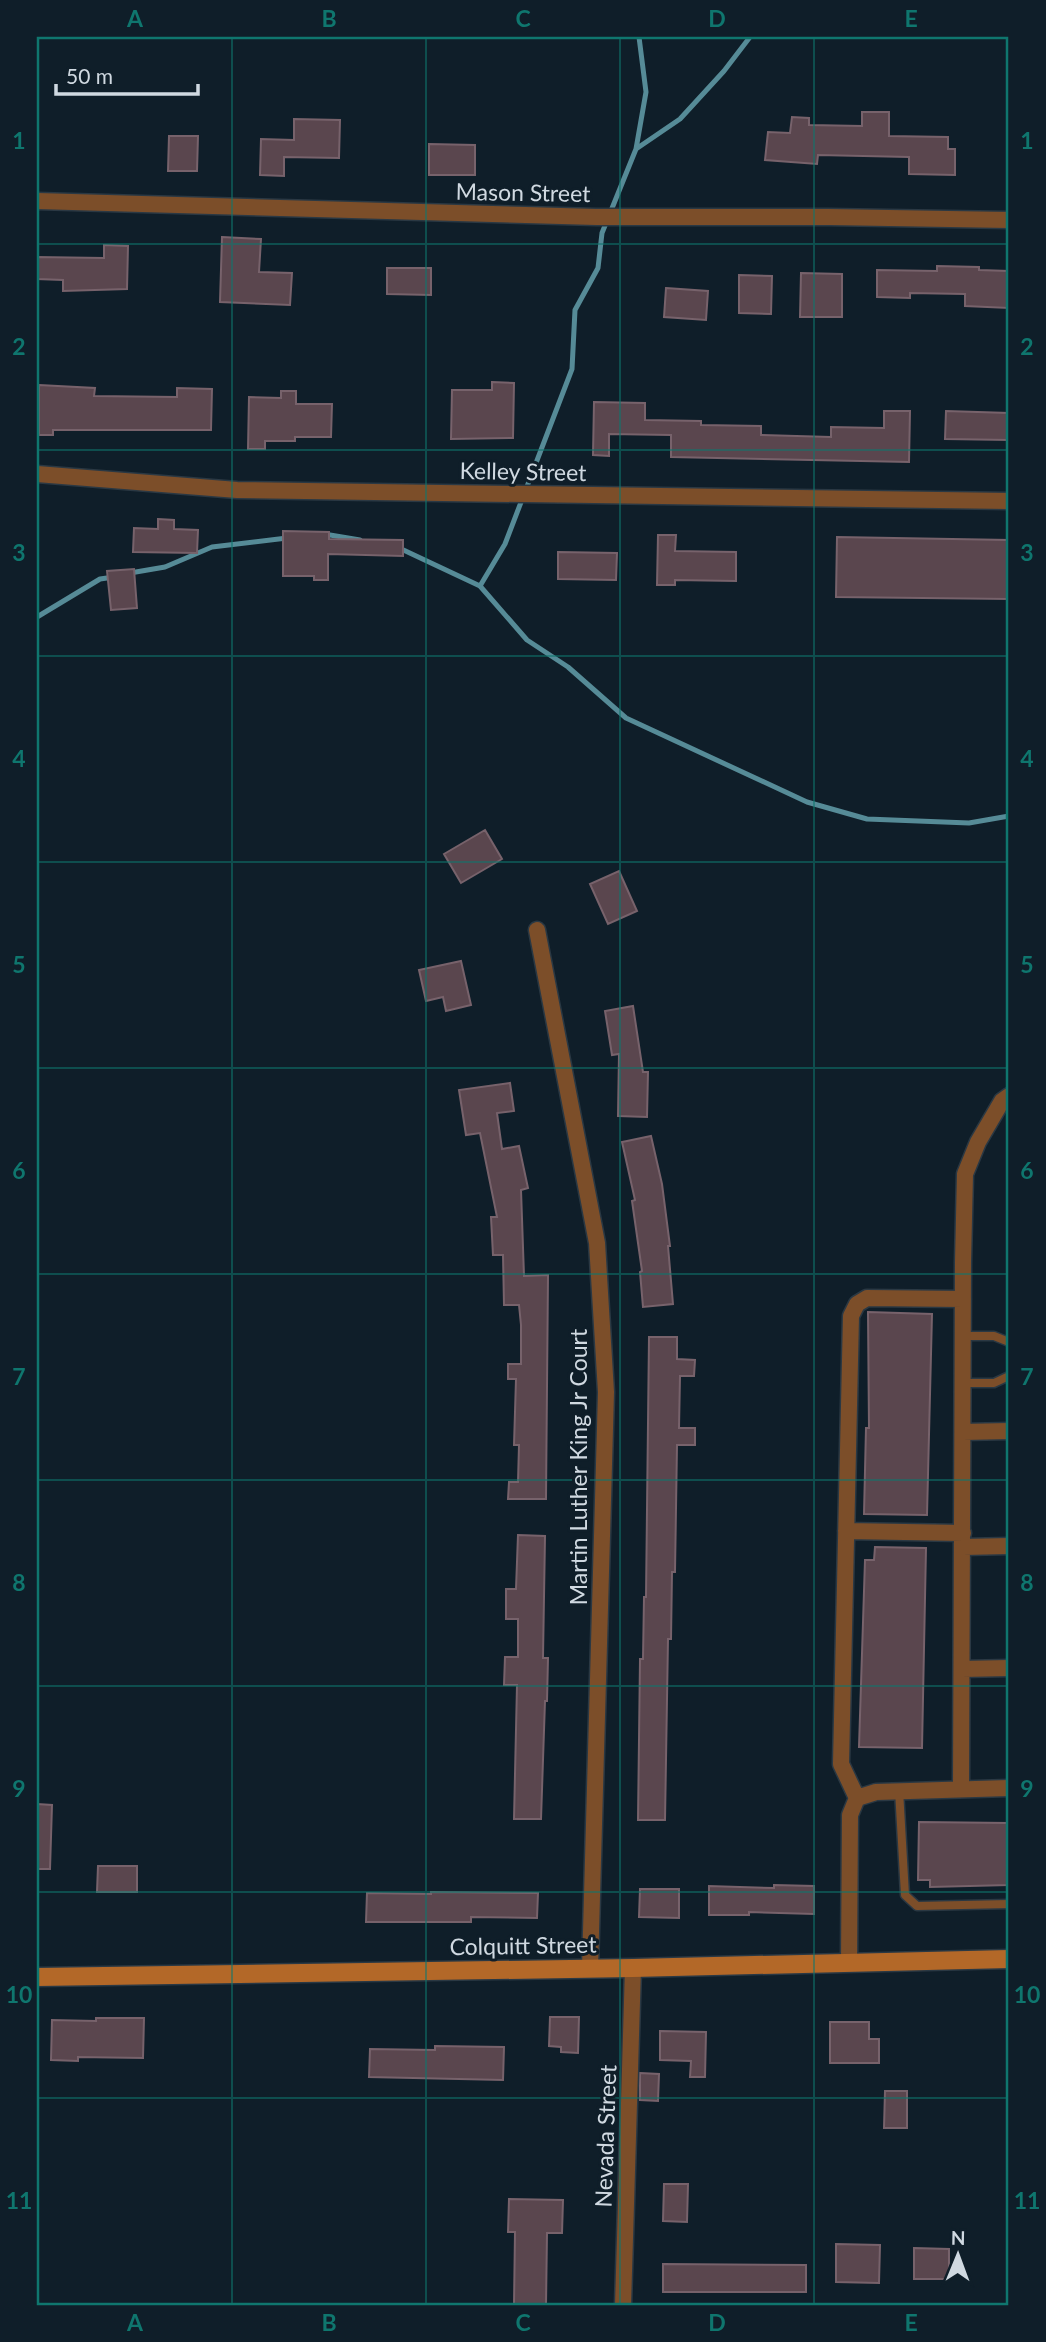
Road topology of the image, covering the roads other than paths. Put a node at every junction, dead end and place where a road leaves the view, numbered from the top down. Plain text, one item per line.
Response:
1 (37, 201) edge
2 (1009, 220) edge
3 (37, 474) edge
4 (1009, 501) edge
5 (537, 930) dead end
6 (1009, 1096) edge
7 (962, 1299) junction
8 (963, 1336) junction
9 (1009, 1342) edge
10 (1009, 1376) edge
11 (963, 1383) junction
12 (1009, 1431) edge
13 (963, 1432) junction
14 (846, 1531) junction
15 (963, 1540) junction
16 (1009, 1546) edge
17 (1009, 1668) edge
18 (962, 1669) junction
19 (1009, 1788) edge
20 (961, 1789) junction
21 (899, 1790) junction
22 (857, 1798) junction
23 (1009, 1904) edge
24 (1009, 1959) edge
25 (849, 1963) junction
26 (590, 1968) junction
27 (633, 1968) junction
28 (37, 1977) edge
29 (623, 2305) edge

1 - 2 street, Mason Street
3 - 4 street, Kelley Street
5 - 26 street, Martin Luther King Jr Court
6 - 7 street
7 - 8 street
7 - 14 street
8 - 9 lane
8 - 11 street
10 - 11 lane
11 - 13 street
12 - 13 street
13 - 15 street
14 - 15 street
14 - 22 street
15 - 16 street
15 - 18 street
17 - 18 street
18 - 20 street
19 - 20 street
20 - 21 street
21 - 22 street
21 - 23 lane
22 - 25 street
24 - 25 street, Colquitt Street
25 - 27 street, Colquitt Street
26 - 27 street, Colquitt Street
26 - 28 street, Colquitt Street
27 - 29 street, Nevada Street

